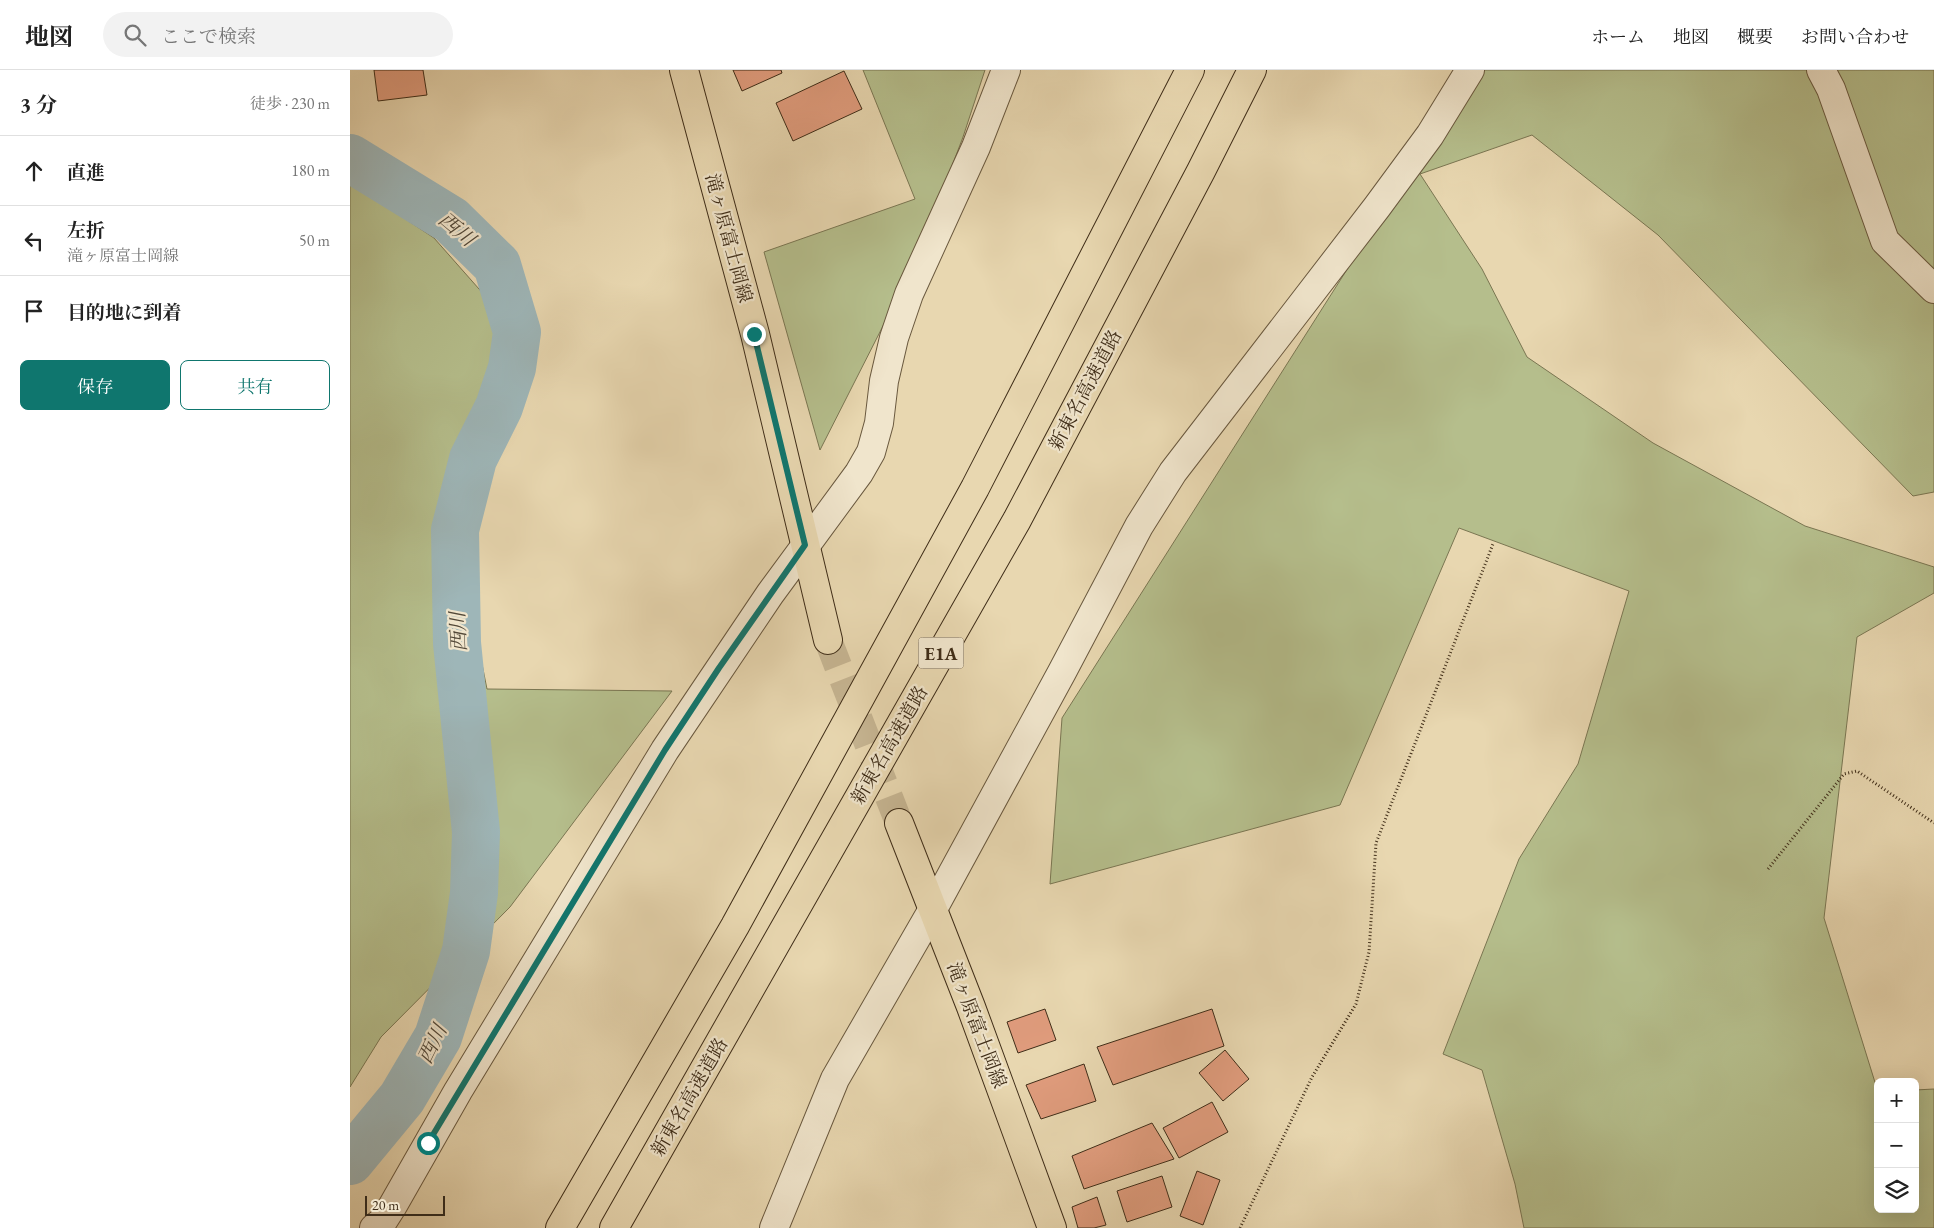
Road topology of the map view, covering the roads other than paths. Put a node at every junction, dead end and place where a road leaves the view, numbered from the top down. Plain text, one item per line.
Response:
1 (684, 70) edge
2 (1006, 70) edge
3 (1190, 70) edge
4 (1252, 70) edge
5 (1470, 70) edge
6 (1832, 76) edge
7 (1934, 289) edge
8 (805, 545) junction
9 (828, 640) tunnel mouth
10 (899, 824) tunnel mouth
11 (933, 909) junction
12 (374, 1228) edge
13 (560, 1228) edge
14 (614, 1228) edge
15 (774, 1228) edge
16 (1052, 1228) edge

1 - 8 main road, 滝ヶ原富士岡線
2 - 8 street
3 - 13 main road, E1A
4 - 14 main road, 新東名高速道路 / E1A
5 - 11 street
6 - 7 street
8 - 9 main road, 滝ヶ原富士岡線
8 - 12 street
10 - 11 main road, 滝ヶ原富士岡線
11 - 15 street
11 - 16 main road, 滝ヶ原富士岡線

